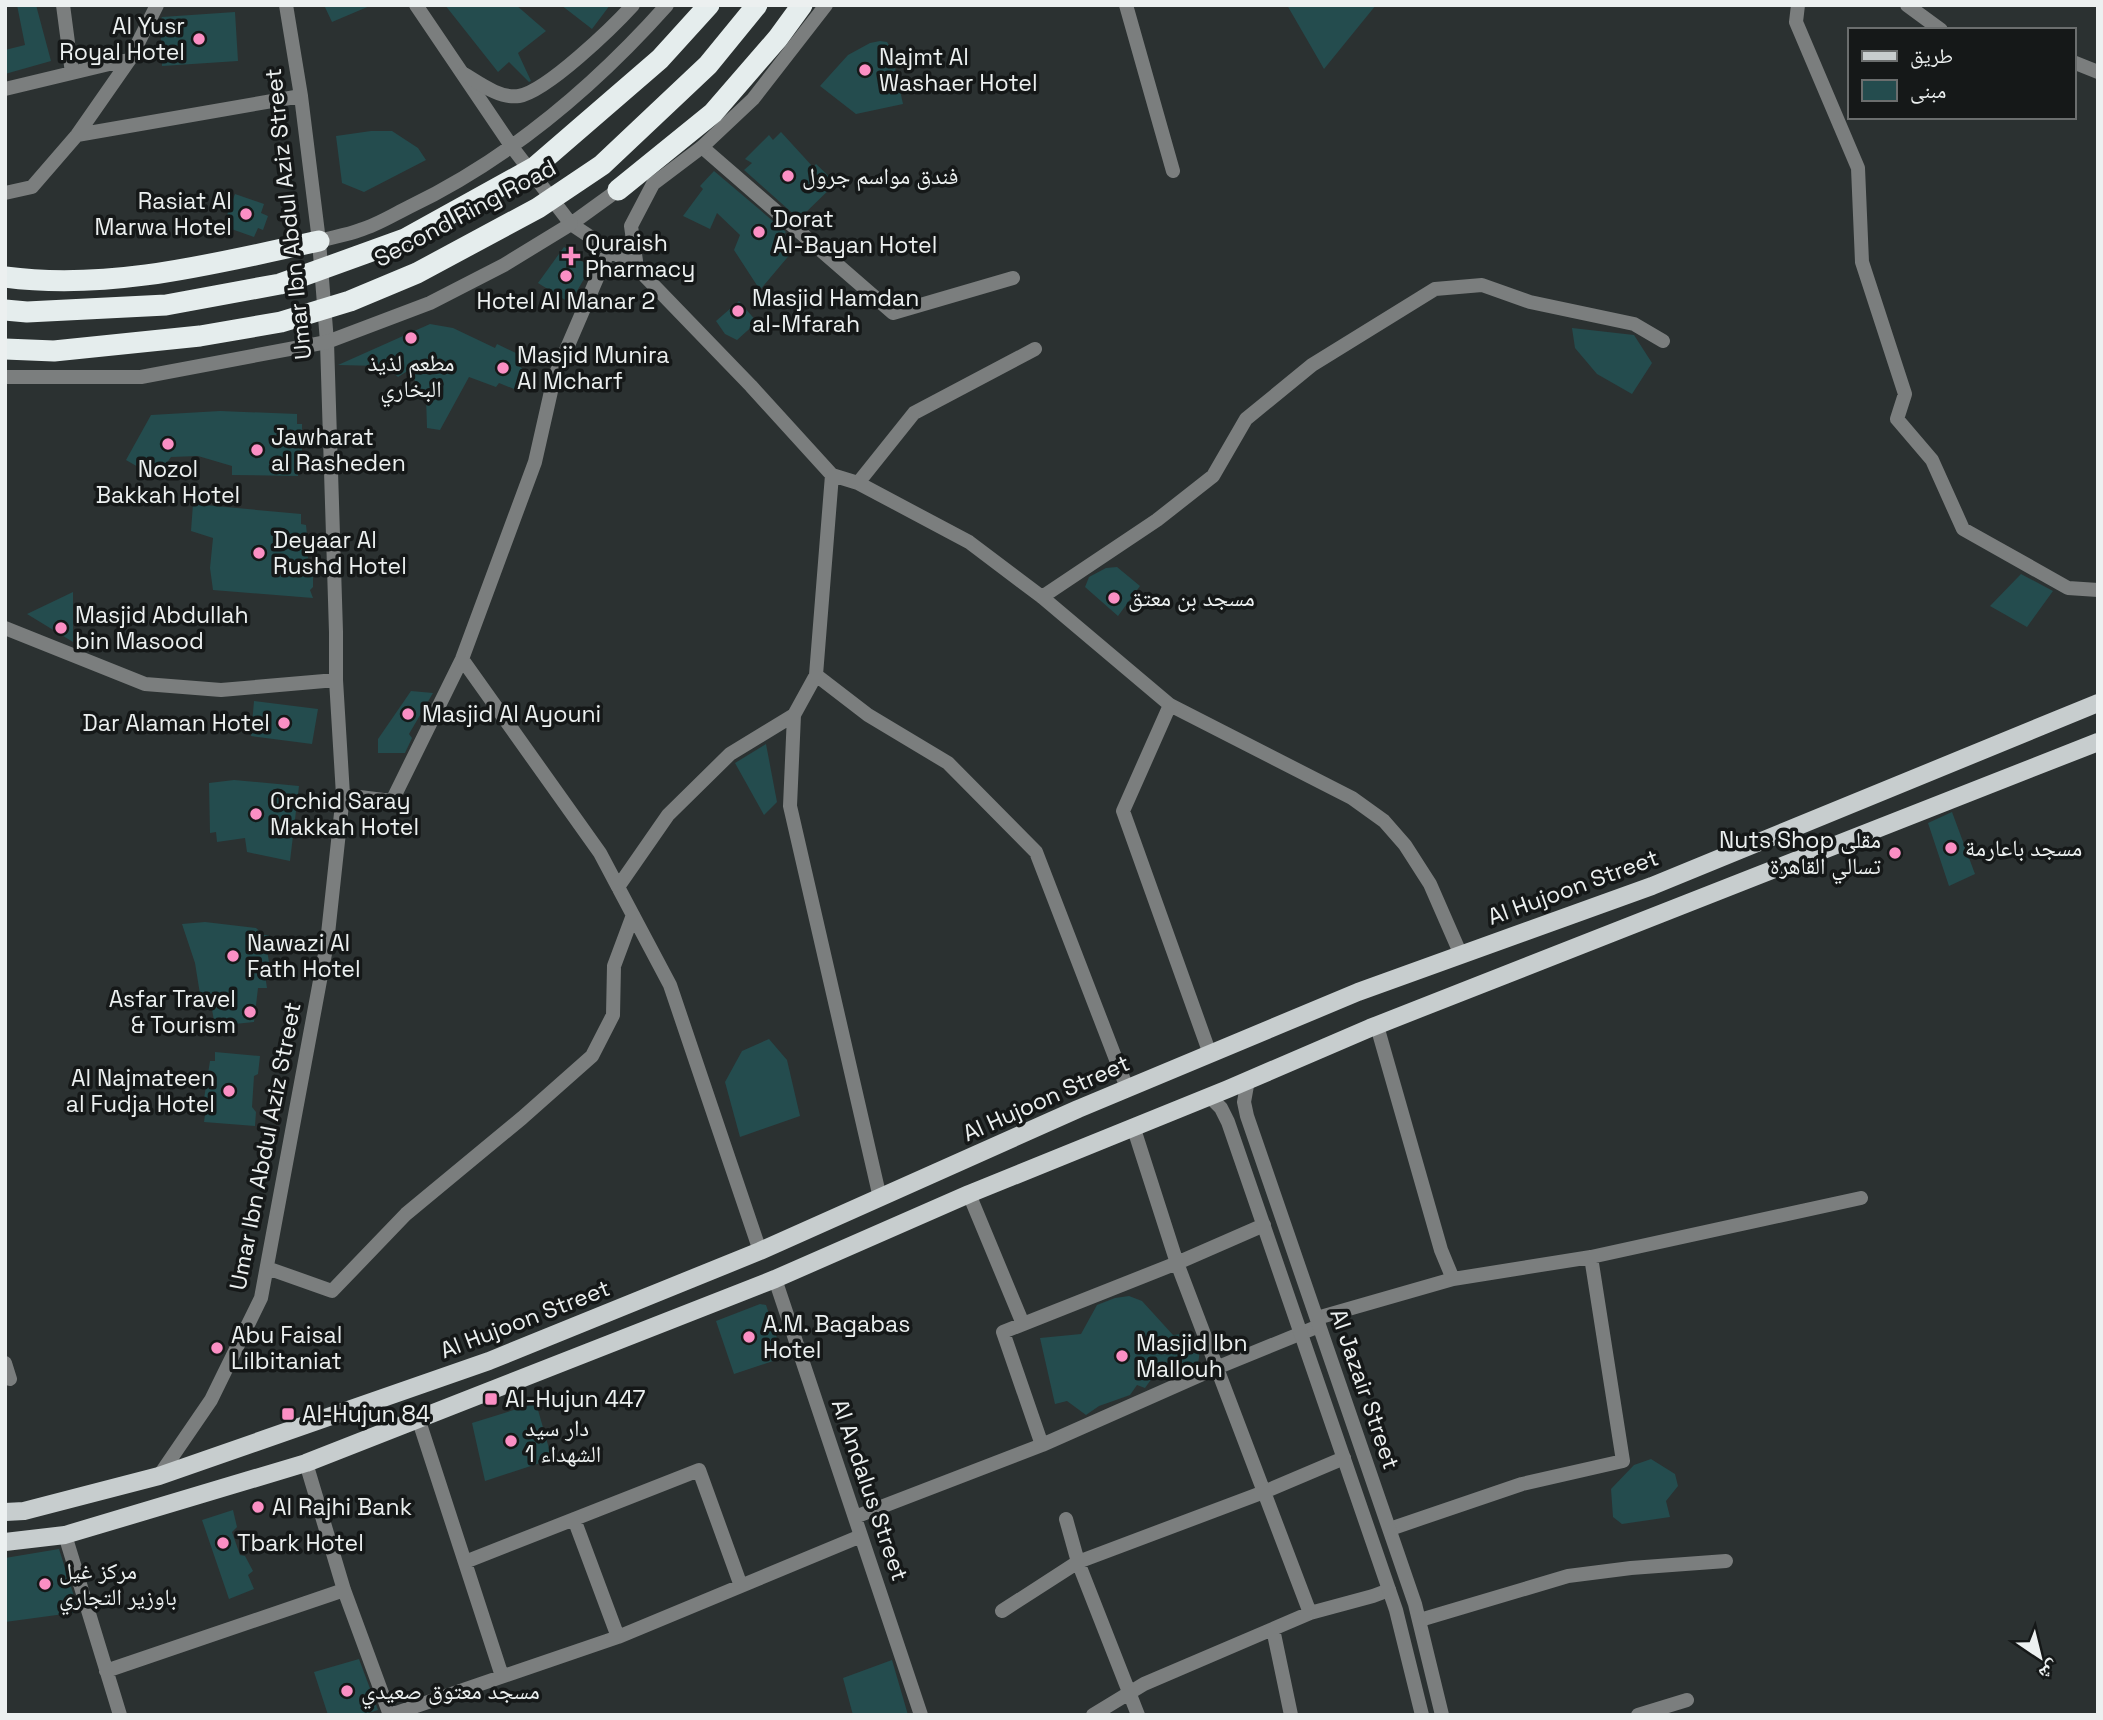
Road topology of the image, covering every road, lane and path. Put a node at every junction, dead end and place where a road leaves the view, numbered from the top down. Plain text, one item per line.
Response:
1 (63, 5) edge
2 (157, 5) edge
3 (286, 5) edge
4 (416, 5) edge
5 (633, 5) edge
6 (667, 5) edge
7 (709, 5) edge
8 (757, 5) edge
9 (802, 5) edge
10 (826, 5) edge
11 (1126, 5) edge
12 (1798, 5) edge
13 (1907, 5) edge
14 (1938, 28) edge
15 (130, 59) junction
16 (2075, 63) edge
17 (2098, 72) edge
18 (72, 73) junction
19 (464, 74) junction
20 (5, 89) edge
21 (301, 96) junction
22 (77, 135) junction
23 (512, 147) junction
24 (702, 147) junction
25 (1173, 171) dead end
26 (653, 184) junction
27 (618, 190) junction
28 (5, 193) edge
29 (571, 224) junction
30 (319, 241) junction
31 (610, 248) junction
32 (637, 268) junction
33 (5, 277) edge
34 (1013, 278) dead end
35 (5, 310) edge
36 (1663, 341) dead end
37 (327, 342) junction
38 (5, 349) edge
39 (1035, 349) dead end
40 (5, 377) edge
41 (832, 475) junction
42 (858, 483) junction
43 (2098, 590) edge
44 (1042, 597) junction
45 (5, 628) edge
46 (462, 659) junction
47 (816, 675) junction
48 (335, 680) junction
49 (2098, 703) edge
50 (1170, 705) junction
51 (794, 715) junction
52 (2098, 742) edge
53 (343, 795) junction
54 (618, 887) junction
55 (633, 915) junction
56 (1461, 955) junction
57 (1377, 1026) junction
58 (1210, 1054) junction
59 (1248, 1080) junction
60 (1127, 1088) junction
61 (1209, 1096) junction
62 (1133, 1126) junction
63 (969, 1194) junction
64 (880, 1198) junction
65 (1861, 1198) dead end
66 (1264, 1225) junction
67 (760, 1251) junction
68 (1591, 1257) junction
69 (1177, 1263) junction
70 (267, 1268) junction
71 (775, 1279) junction
72 (1453, 1279) junction
73 (1318, 1322) junction
74 (1023, 1324) junction
75 (1301, 1335) junction
76 (5, 1363) edge
77 (1216, 1368) junction
78 (10, 1379) dead end
79 (418, 1418) junction
80 (1042, 1445) junction
81 (1344, 1458) junction
82 (306, 1463) junction
83 (159, 1476) junction
84 (1264, 1492) junction
85 (5, 1512) edge
86 (855, 1517) junction
87 (574, 1519) junction
88 (1066, 1519) dead end
89 (1390, 1529) junction
90 (65, 1535) junction
91 (861, 1536) junction
92 (5, 1542) edge
93 (1726, 1561) dead end
94 (465, 1562) junction
95 (1078, 1562) junction
96 (741, 1586) junction
97 (344, 1590) junction
98 (1389, 1590) junction
99 (1002, 1611) dead end
100 (1310, 1613) junction
101 (1420, 1620) junction
102 (1273, 1629) junction
103 (618, 1637) junction
104 (106, 1671) junction
105 (502, 1676) junction
106 (1129, 1695) junction
107 (1687, 1700) dead end
108 (120, 1715) edge
109 (921, 1715) edge
110 (1094, 1715) edge
111 (1138, 1715) edge
112 (1291, 1715) edge
113 (1422, 1715) edge
114 (1442, 1715) edge
115 (1638, 1715) edge

1 - 18 street
2 - 15 street
3 - 21 street, Umar Ibn Abdul Aziz Street
4 - 19 street
5 - 19 street
6 - 23 street
7 - 35 highway, Second Ring Road
8 - 38 highway, Second Ring Road
9 - 27 highway
10 - 24 street
11 - 25 street
12 - 43 street
13 - 14 street
15 - 18 street
15 - 22 street
16 - 17 street
18 - 20 street
19 - 23 street
21 - 22 street
21 - 30 street, Umar Ibn Abdul Aziz Street
22 - 28 street
23 - 29 street
23 - 30 street
24 - 26 street
24 - 34 street
26 - 27 street
26 - 32 street
27 - 29 street
29 - 31 street
29 - 37 street
30 - 33 highway
30 - 37 street, Umar Ibn Abdul Aziz Street
31 - 32 street
31 - 46 street
32 - 41 street
36 - 44 street
37 - 40 street
37 - 48 street, Umar Ibn Abdul Aziz Street
39 - 42 street
41 - 42 street
41 - 47 street
42 - 44 street
44 - 50 street
45 - 48 street
46 - 53 street
46 - 54 street
47 - 51 street
47 - 60 street
48 - 53 street, Umar Ibn Abdul Aziz Street
49 - 56 main road, Al Hujoon Street
50 - 56 street
50 - 58 street
51 - 54 street
51 - 64 street
52 - 57 main road
53 - 70 street, Umar Ibn Abdul Aziz Street
54 - 55 street
55 - 67 street
55 - 70 street
56 - 58 main road, Al Hujoon Street
57 - 59 main road
57 - 72 street
58 - 60 main road, Al Hujoon Street
59 - 61 main road
59 - 73 street, Al Jazair Street
60 - 64 main road, Al Hujoon Street
61 - 62 main road
61 - 66 street, Al Jazair Street
62 - 63 main road
62 - 69 street
63 - 71 main road
63 - 74 street
64 - 67 main road, Al Hujoon Street
65 - 68 street
66 - 69 street
66 - 75 street, Al Jazair Street
67 - 83 main road, Al Hujoon Street
68 - 72 street
68 - 89 street
69 - 74 street
69 - 77 street
70 - 83 street, Umar Ibn Abdul Aziz Street
71 - 79 main road
71 - 86 street, Al Andalus Street
72 - 73 street
73 - 75 street
73 - 89 street, Al Jazair Street
74 - 80 street
75 - 77 street
75 - 81 street, Al Jazair Street
76 - 78 street
77 - 80 street
77 - 84 street
79 - 82 main road
79 - 94 street
80 - 86 street
81 - 84 street
81 - 98 street, Al Jazair Street
82 - 90 main road
82 - 97 street
83 - 85 main road, Al Hujoon Street
84 - 95 street
84 - 100 street
86 - 91 street, Al Andalus Street
87 - 94 street
87 - 96 street
87 - 103 street
88 - 95 street
89 - 101 street, Al Jazair Street
90 - 92 main road
90 - 104 street
91 - 96 street
91 - 109 street, Al Andalus Street
93 - 101 street
94 - 105 street
95 - 99 street
95 - 106 street
96 - 103 street
97 - 104 street
97 - 105 street
98 - 100 street
98 - 113 street, Al Jazair Street
100 - 102 street
101 - 114 street, Al Jazair Street
102 - 106 street
102 - 112 street
103 - 105 street
104 - 108 street
106 - 110 street
106 - 111 street
107 - 115 street

